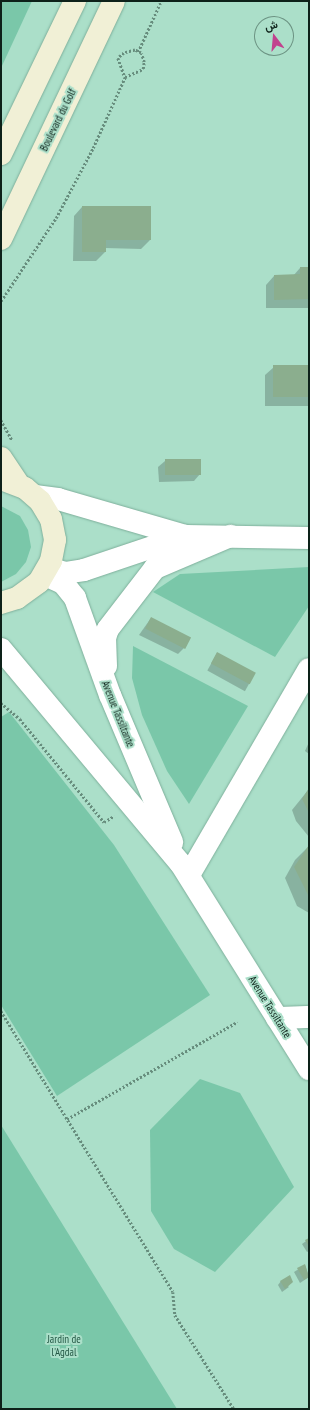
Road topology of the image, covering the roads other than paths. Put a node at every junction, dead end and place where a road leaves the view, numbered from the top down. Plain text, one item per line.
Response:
1 (75, 1) edge
2 (114, 1) edge
3 (1, 154) edge
4 (1, 239) edge
5 (7, 451) edge
6 (18, 487) edge
7 (185, 536) junction
8 (230, 536) junction
9 (309, 538) edge
10 (47, 571) junction
11 (1, 603) edge
12 (1, 649) edge
13 (309, 669) edge
14 (110, 695) junction
15 (185, 869) junction
16 (309, 1017) edge
17 (277, 1018) junction
18 (309, 1069) edge

1 - 3 main road
2 - 4 main road, Boulevard du Golf
5 - 6 main road
6 - 7 street
6 - 10 main road
7 - 8 street
7 - 10 street
8 - 9 street
8 - 14 street
10 - 11 main road
10 - 14 street, Avenue Tassiltante
12 - 15 street, Avenue Tassiltante
13 - 15 street
14 - 15 street, Avenue Tassiltante
15 - 17 street, Avenue Tassiltante
16 - 17 street
17 - 18 street, Avenue Tassiltante

